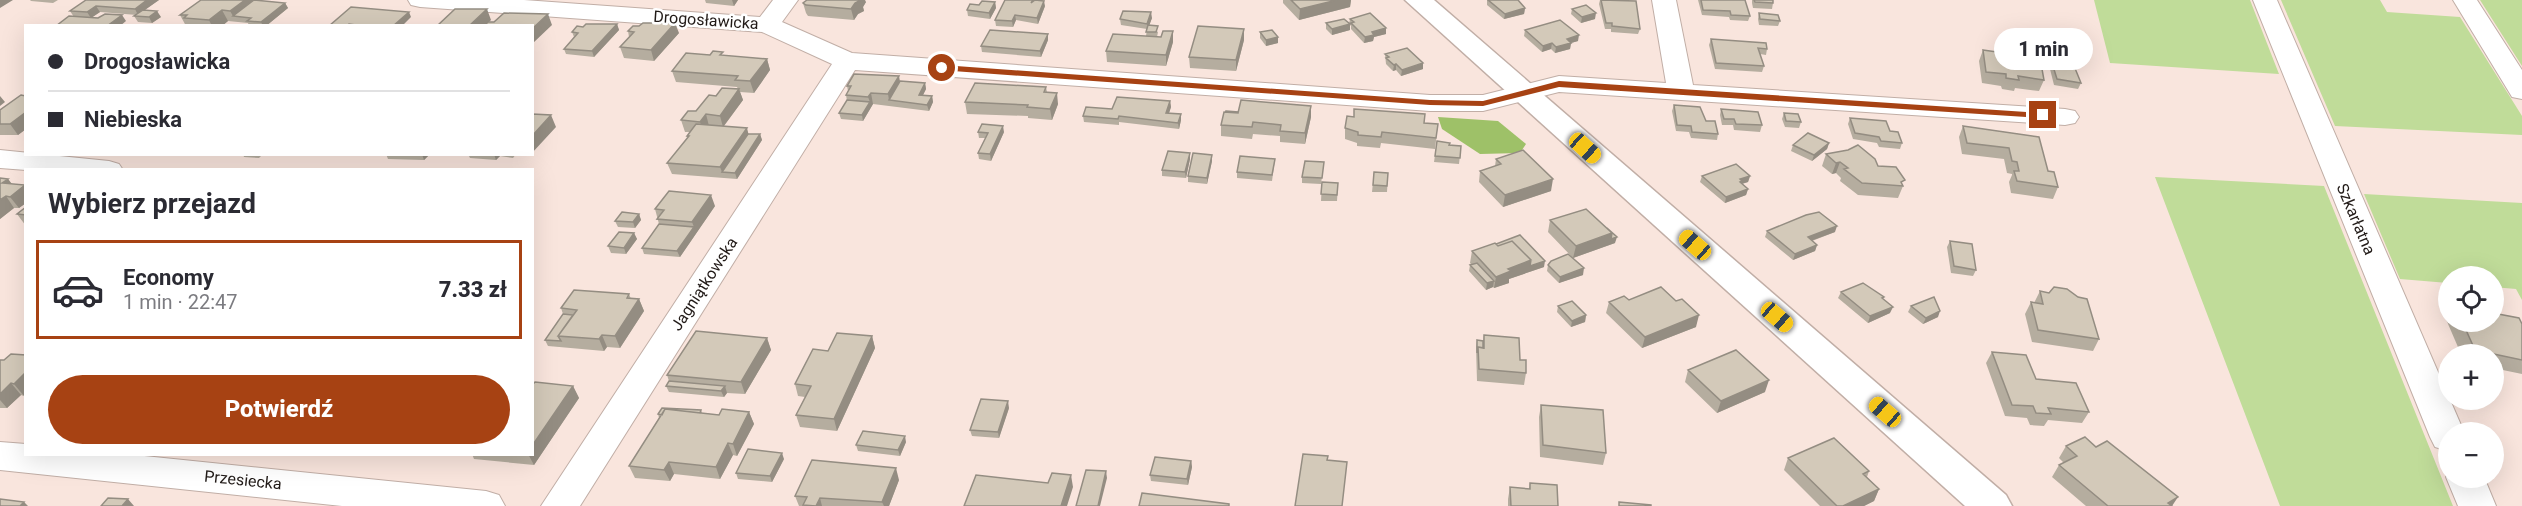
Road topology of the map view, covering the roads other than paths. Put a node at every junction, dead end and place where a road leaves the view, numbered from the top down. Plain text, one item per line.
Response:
1 (420, 0) edge
2 (786, 0) edge
3 (1418, 0) edge
4 (1664, 0) edge
5 (2265, 0) edge
6 (2465, 0) edge
7 (767, 25) junction
8 (847, 61) junction
9 (1681, 91) junction
10 (2522, 91) edge
11 (1522, 93) junction
12 (2065, 117) dead end
13 (0, 159) edge
14 (90, 168) edge
15 (2442, 422) edge
16 (0, 456) edge
17 (2470, 488) edge
18 (486, 506) edge
19 (560, 506) edge
20 (1992, 506) edge
21 (2477, 506) edge

1 - 7 street, Drogosławicka
2 - 7 street
3 - 11 street
4 - 9 street
5 - 15 street, Szkarłatna
6 - 10 street
7 - 8 street, Drogosławicka
8 - 11 street, Drogosławicka
8 - 19 street, Jagniątkowska
9 - 11 street, Drogosławicka
9 - 12 street, Drogosławicka
11 - 20 street
13 - 14 street
16 - 18 street, Przesiecka
17 - 21 street

